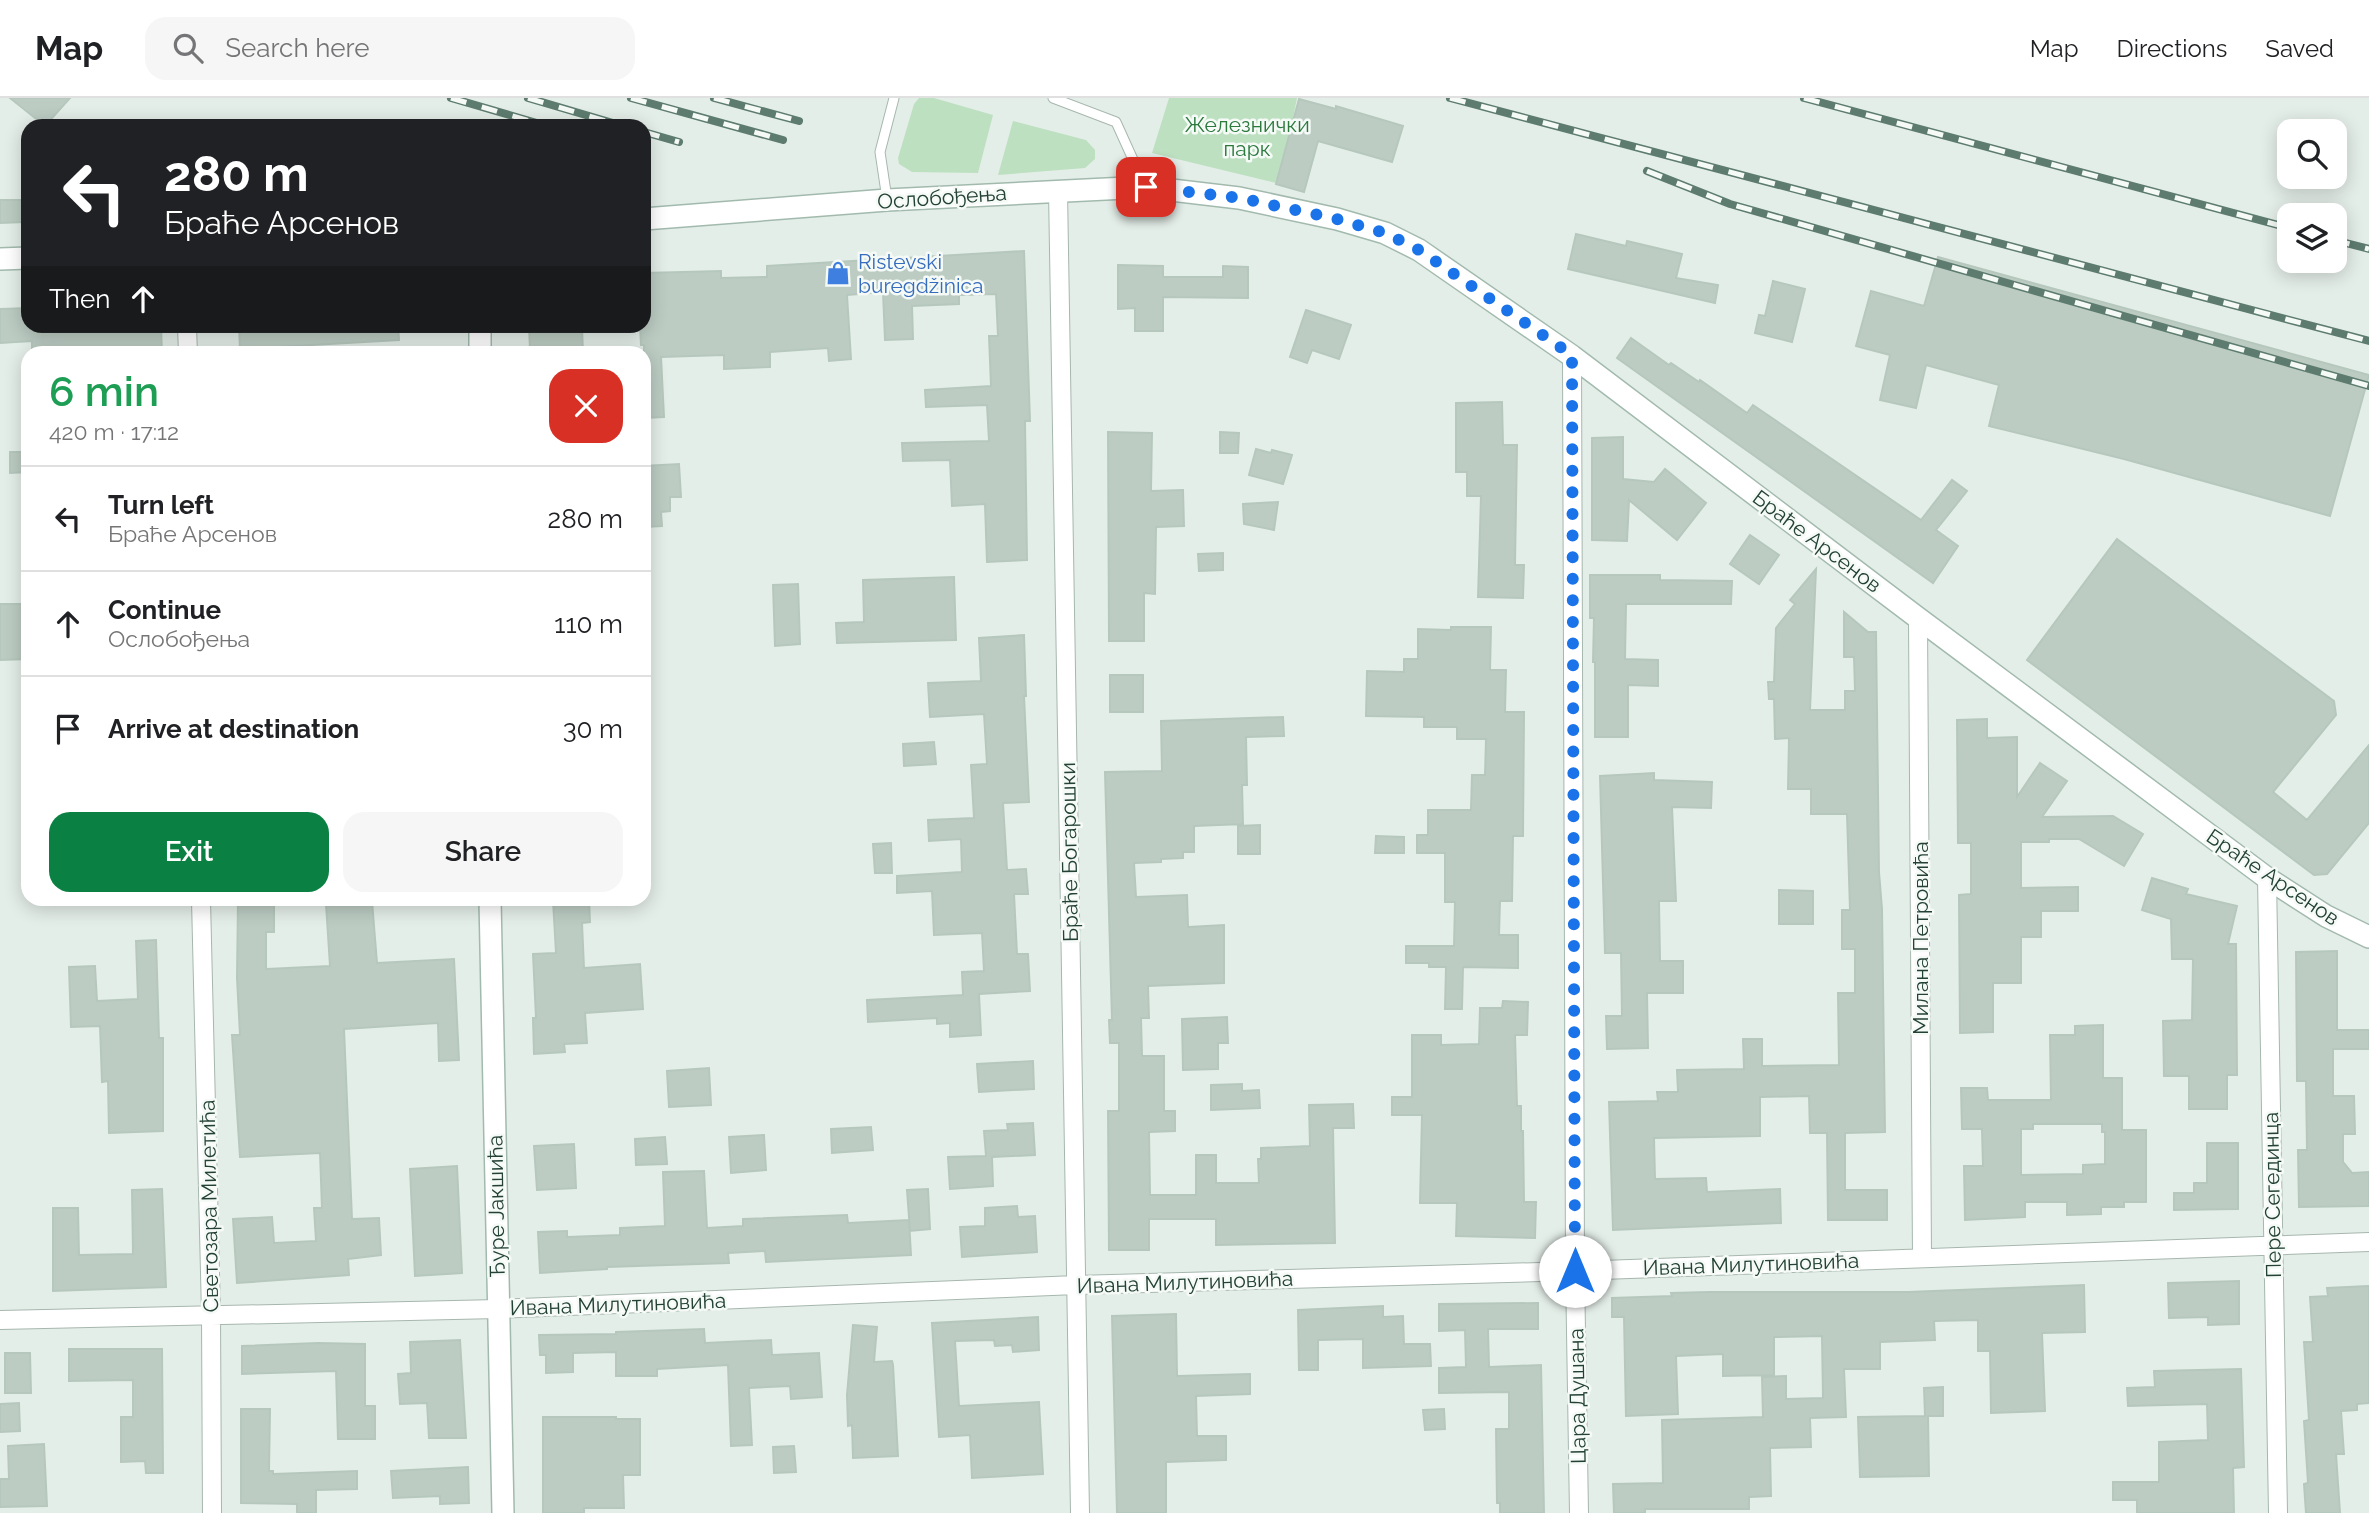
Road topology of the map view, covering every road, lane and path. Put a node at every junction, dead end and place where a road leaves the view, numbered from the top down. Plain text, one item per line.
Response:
1 (894, 98) edge
2 (1053, 98) edge
3 (1146, 187) junction
4 (1058, 190) junction
5 (1240, 198) joint
6 (887, 200) junction
7 (651, 218) edge
8 (21, 258) edge
9 (0, 259) edge
10 (1572, 355) junction
11 (1918, 618) junction
12 (2267, 878) junction
13 (201, 906) edge
14 (490, 906) edge
15 (2369, 937) edge
16 (2369, 1242) edge
17 (2273, 1244) junction
18 (1923, 1258) junction
19 (1575, 1271) junction
20 (1076, 1285) junction
21 (498, 1309) junction
22 (211, 1314) junction
23 (0, 1320) edge
24 (212, 1513) edge
25 (503, 1513) edge
26 (1080, 1513) edge
27 (1580, 1513) edge
28 (2278, 1513) edge

1 - 6 lane
2 - 3 lane
3 - 4 main road, Ослобођења
3 - 5 main road, Ослобођења
4 - 6 main road, Ослобођења
4 - 20 street, Браће Богарошки
5 - 10 main road, Браће Арсенов
6 - 7 main road, Ослобођења
8 - 9 main road
10 - 11 main road, Браће Арсенов
10 - 19 street, Цара Душана
11 - 12 main road, Браће Арсенов
11 - 18 street, Милана Петровића
12 - 15 main road, Браће Арсенов
12 - 17 street, Пере Сегединца
13 - 22 street, Светозара Милетића
14 - 21 main road, Ђуре Јакшића
16 - 17 street, Ивана Милутиновића
17 - 18 street, Ивана Милутиновића
17 - 28 street, Пере Сегединца
18 - 19 street, Ивана Милутиновића
19 - 20 street, Ивана Милутиновића
19 - 27 street, Цара Душана
20 - 21 street, Ивана Милутиновића
20 - 26 street, Браће Богарошки
21 - 22 street, Ивана Милутиновића
21 - 25 main road, Ђуре Јакшића
22 - 23 street, Ивана Милутиновића
22 - 24 street, Светозара Милетића

